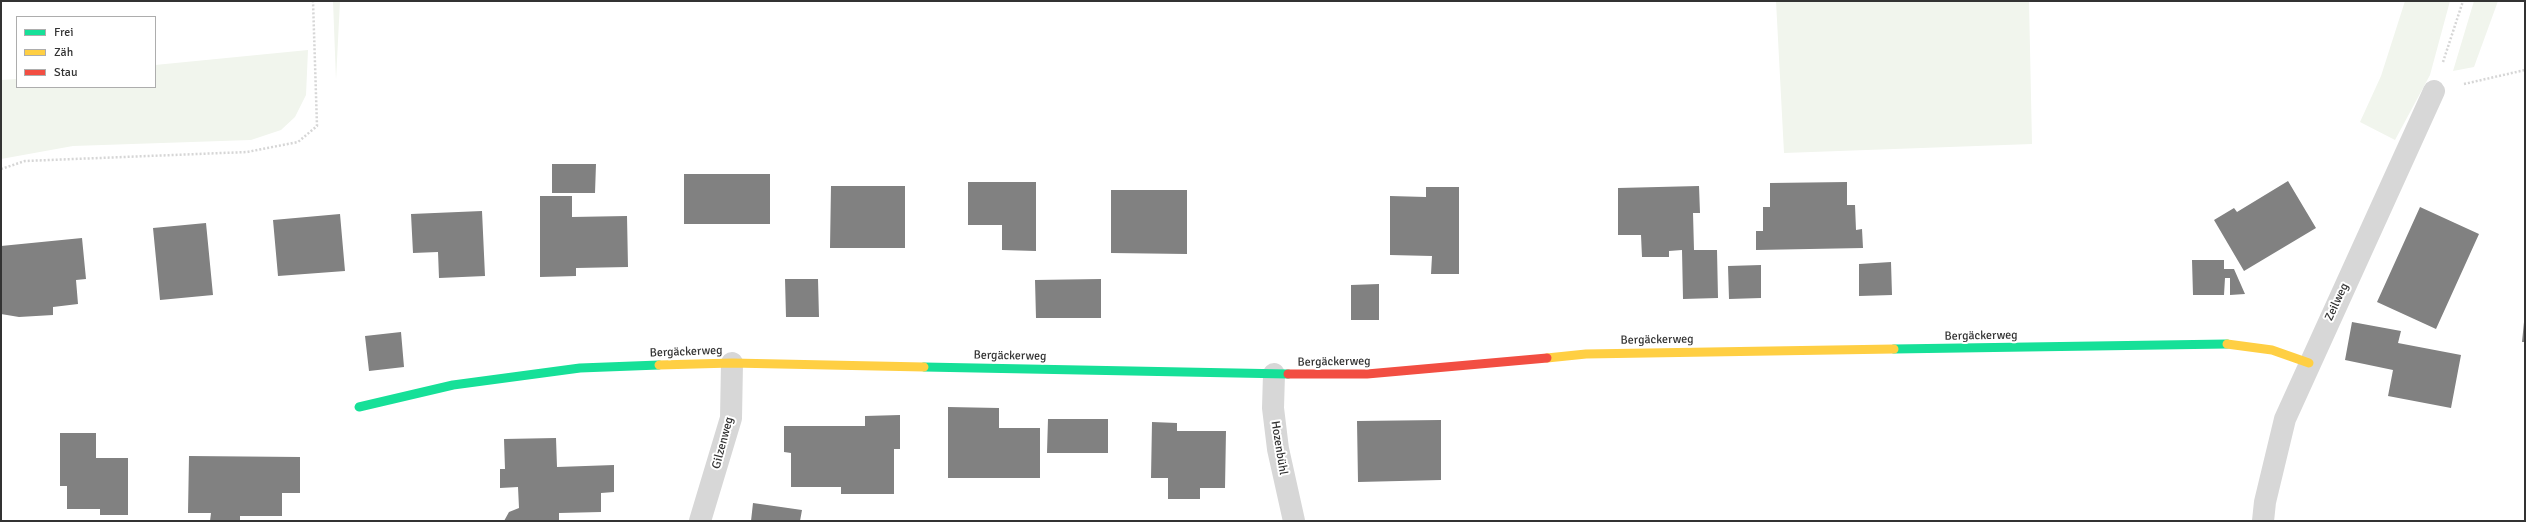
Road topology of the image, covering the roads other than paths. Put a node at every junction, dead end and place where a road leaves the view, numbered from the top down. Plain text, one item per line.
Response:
1 (2434, 91) road end
2 (732, 362) junction
3 (2309, 363) junction
4 (1274, 374) junction
5 (359, 407) dead end
6 (700, 521) edge
7 (1294, 521) edge
8 (2263, 521) edge

1 - 3 street, Zeilweg
2 - 4 street, Bergäckerweg
2 - 5 street, Bergäckerweg
2 - 6 street, Gilzenweg
3 - 4 street, Bergäckerweg
3 - 8 street, Zeilweg
4 - 7 street, Hozenbühl

